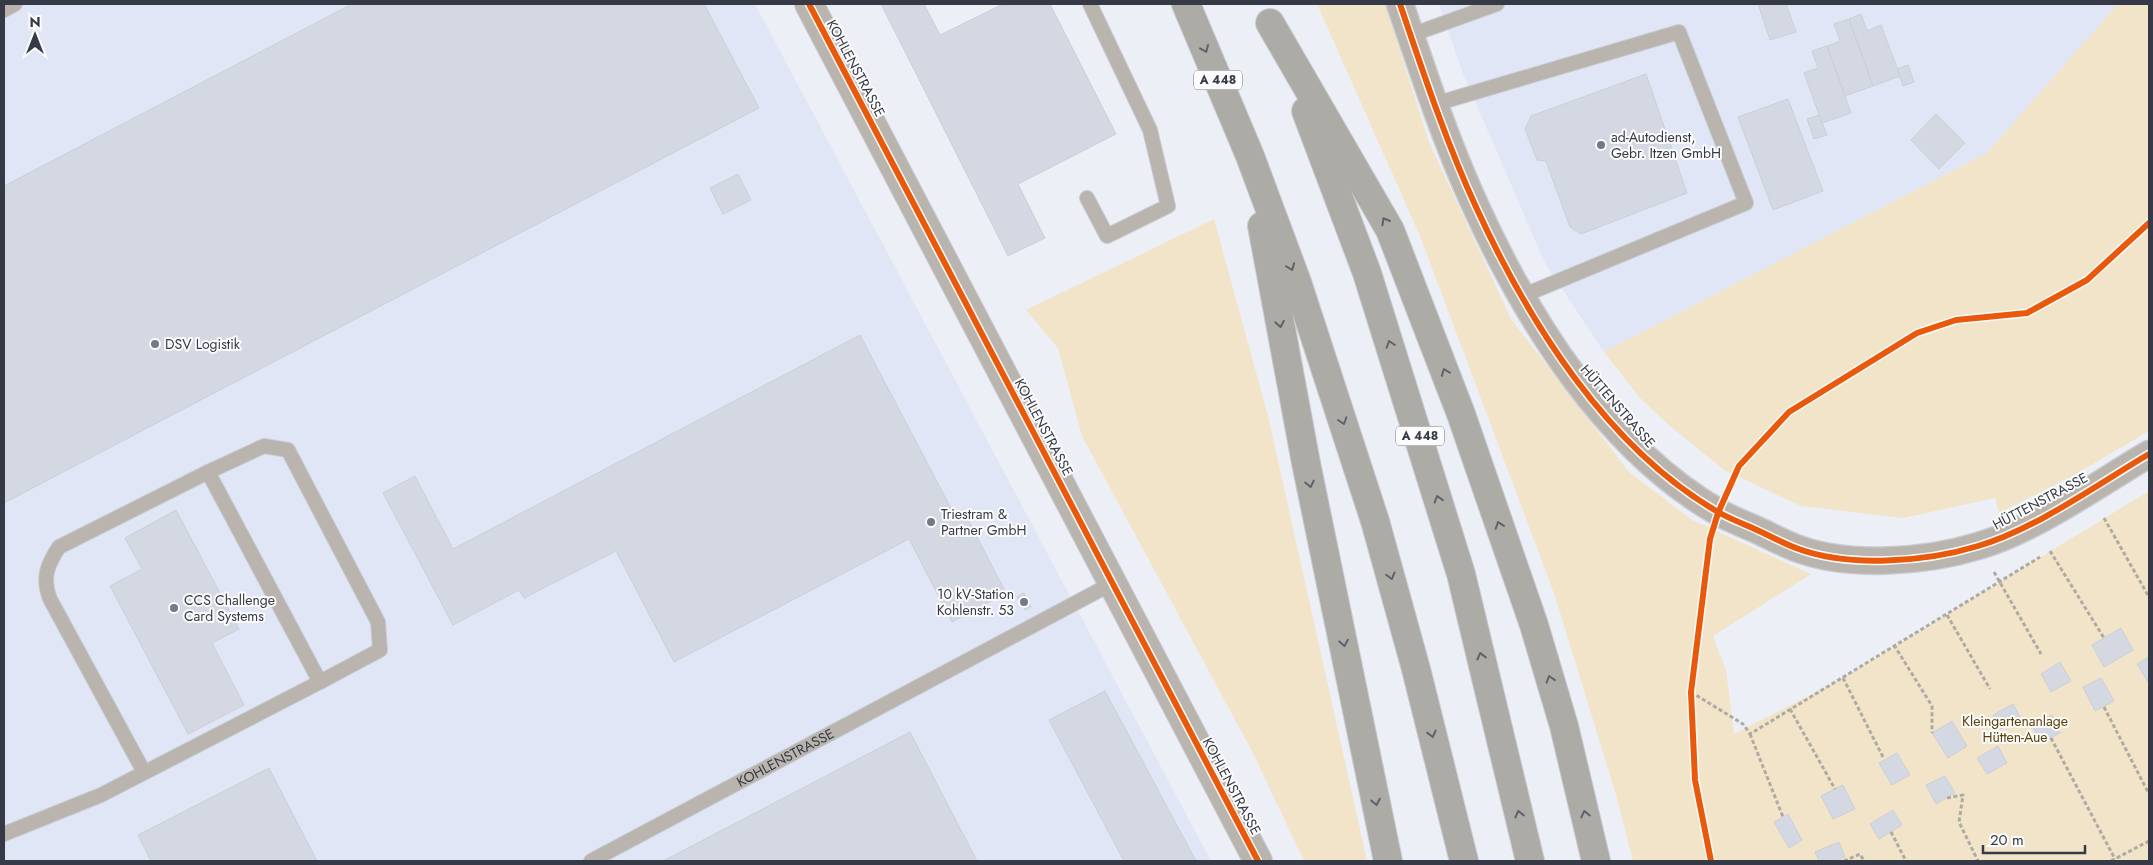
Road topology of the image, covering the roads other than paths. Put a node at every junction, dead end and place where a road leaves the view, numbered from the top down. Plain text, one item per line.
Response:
1 (16, 4) edge
2 (809, 4) edge
3 (1090, 4) edge
4 (1186, 4) edge
5 (1400, 4) edge
6 (1497, 4) edge
7 (4, 10) edge
8 (1266, 13) edge
9 (1411, 35) junction
10 (1436, 104) junction
11 (1250, 156) junction
12 (1087, 198) dead end
13 (1522, 296) junction
14 (2149, 454) edge
15 (208, 472) junction
16 (1111, 584) junction
17 (320, 682) junction
18 (144, 772) junction
19 (4, 834) edge
20 (591, 861) edge
21 (1258, 861) edge
22 (1388, 861) edge
23 (1464, 861) edge
24 (1530, 861) edge
25 (1596, 861) edge

1 - 7 lane
2 - 16 street, KOHLENSTRASSE
3 - 12 lane
4 -> 11 highway, A 448
5 - 9 street, HÜTTENSTRASSE
6 - 9 lane
24 -> 8 highway, A 448
25 -> 8 highway
9 - 10 street, HÜTTENSTRASSE
10 - 13 street, HÜTTENSTRASSE
10 - 13 lane
11 -> 22 highway
11 -> 23 highway, A 448
13 - 14 street, HÜTTENSTRASSE
15 - 17 lane
15 - 17 lane
15 - 18 lane
16 - 20 lane, KOHLENSTRASSE
16 - 21 street, KOHLENSTRASSE
17 - 18 lane
18 - 19 lane

